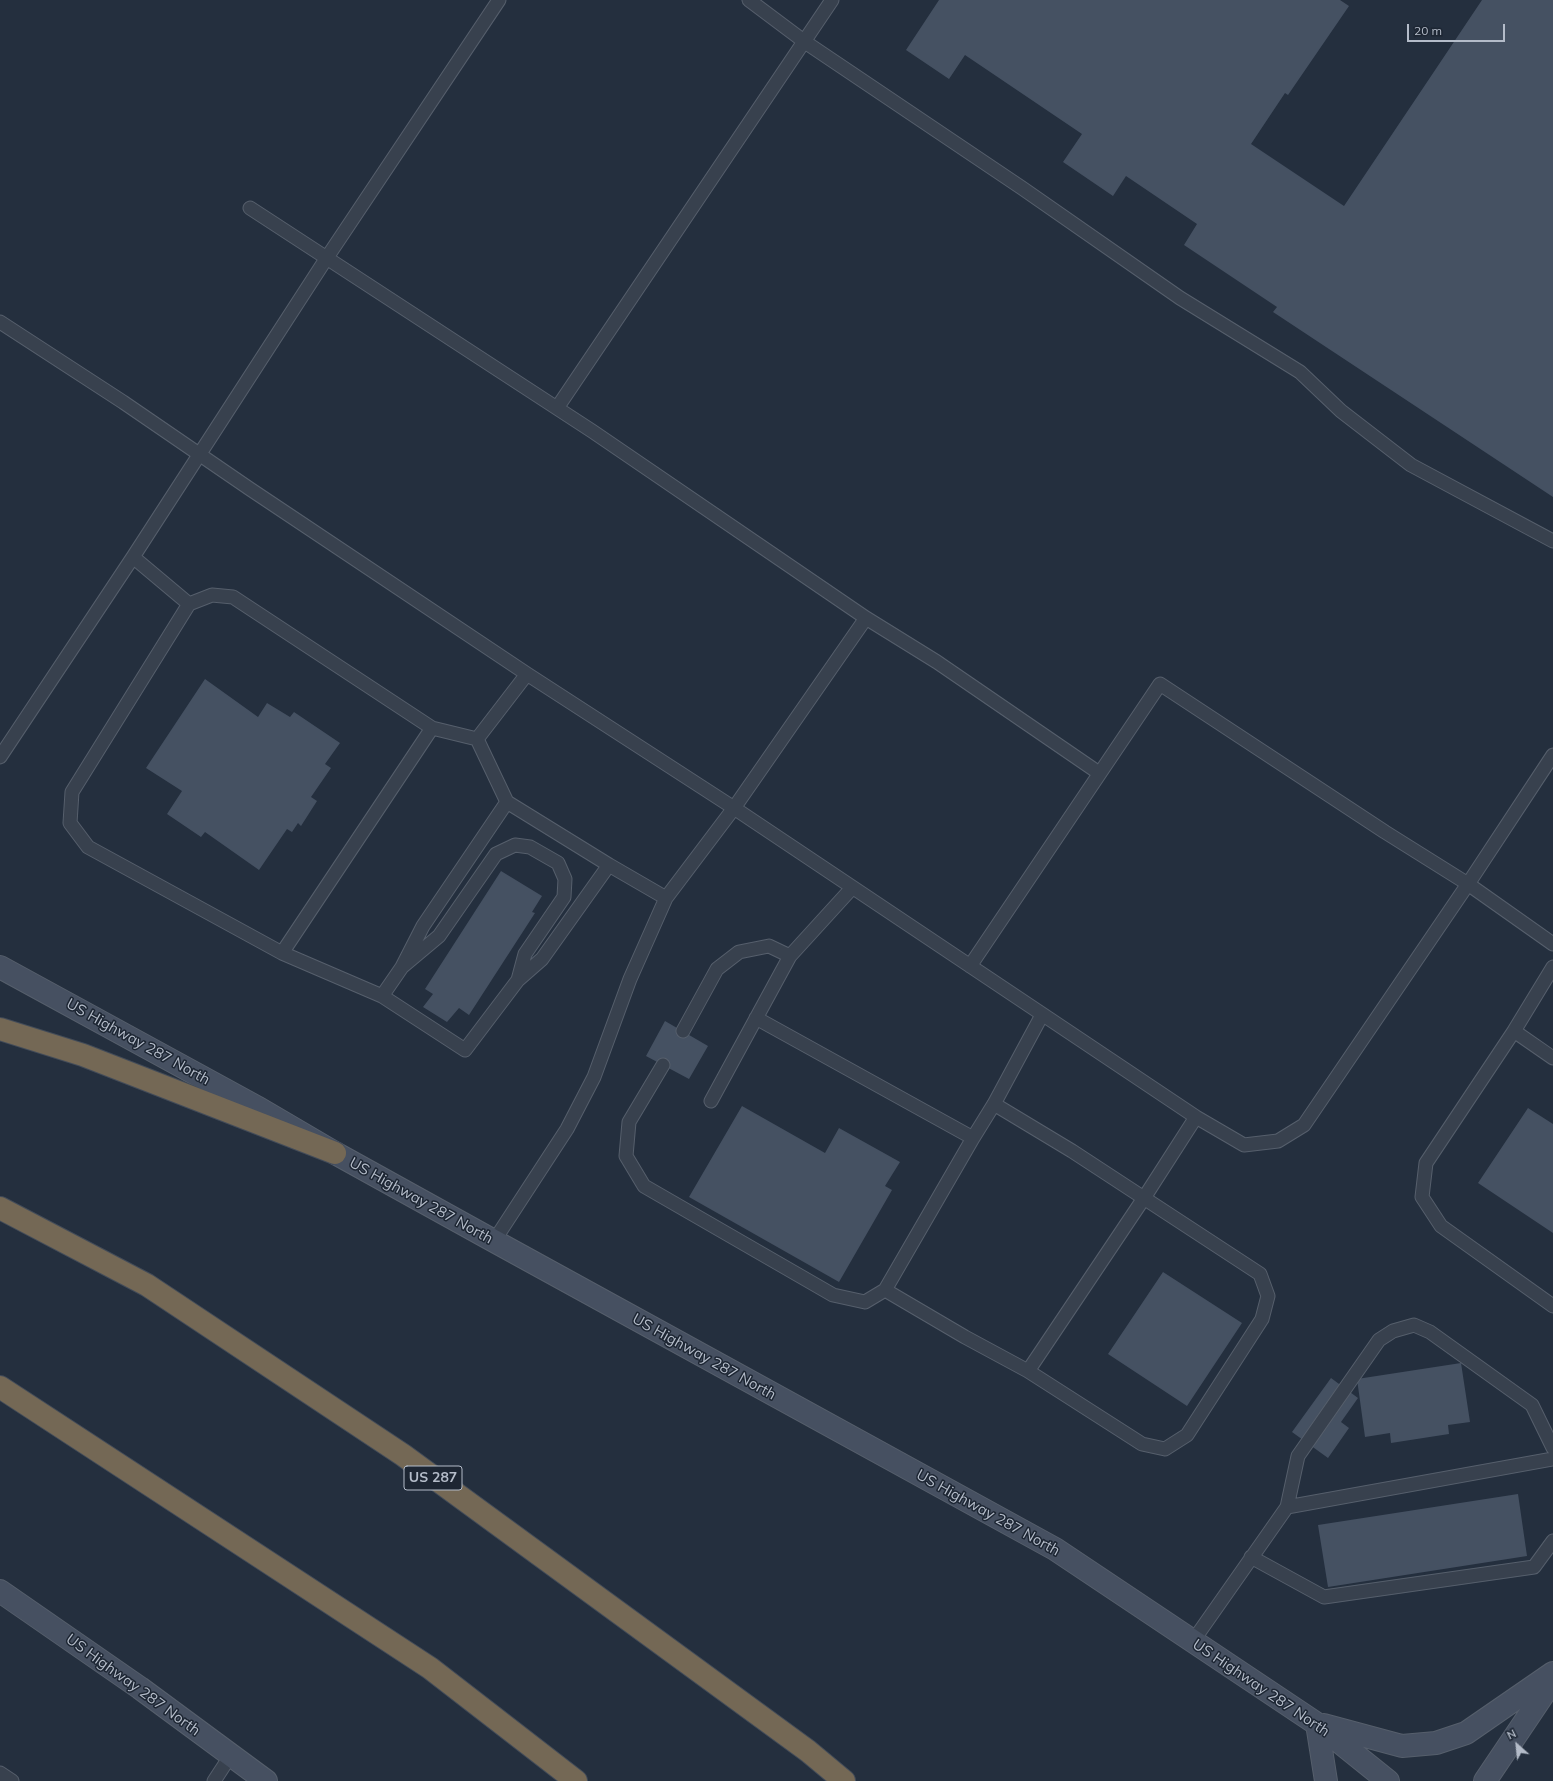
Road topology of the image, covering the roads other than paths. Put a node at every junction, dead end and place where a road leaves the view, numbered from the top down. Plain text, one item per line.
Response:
1 (499, 0) edge
2 (749, 0) edge
3 (832, 0) edge
4 (804, 42) junction
5 (250, 208) dead end
6 (326, 259) junction
7 (0, 322) edge
8 (557, 408) junction
9 (199, 455) junction
10 (1553, 541) edge
11 (133, 557) junction
12 (189, 604) junction
13 (866, 618) junction
14 (527, 674) junction
15 (432, 728) junction
16 (478, 739) junction
17 (1553, 755) edge
18 (0, 757) edge
19 (1099, 773) junction
20 (507, 802) junction
21 (734, 808) junction
22 (609, 865) junction
23 (1468, 884) junction
24 (852, 888) junction
25 (666, 898) junction
26 (1553, 944) edge
27 (282, 953) junction
28 (790, 956) junction
29 (402, 966) junction
30 (970, 966) junction
31 (0, 967) edge
32 (1553, 967) edge
33 (518, 980) junction
34 (382, 996) junction
35 (1042, 1015) junction
36 (756, 1018) junction
37 (0, 1029) edge
38 (1514, 1031) junction
39 (682, 1032) dead end
40 (1553, 1058) edge
41 (663, 1065) dead end
42 (712, 1100) dead end
43 (994, 1104) junction
44 (1196, 1117) junction
45 (972, 1138) junction
46 (335, 1153) junction
47 (1144, 1198) junction
48 (0, 1208) edge
49 (494, 1242) junction
50 (885, 1290) junction
51 (1553, 1306) edge
52 (1028, 1371) junction
53 (0, 1387) edge
54 (1553, 1448) edge
55 (1553, 1459) edge
56 (1287, 1507) junction
57 (1553, 1541) edge
58 (1251, 1557) junction
59 (0, 1591) edge
60 (1193, 1641) junction
61 (1553, 1673) edge
62 (1553, 1680) edge
63 (1317, 1724) junction
64 (231, 1755) junction
65 (0, 1774) edge
66 (12, 1781) edge
67 (214, 1781) edge
68 (266, 1781) edge
69 (576, 1781) edge
70 (844, 1781) edge
71 (1326, 1781) edge
72 (1388, 1781) edge
73 (1484, 1781) edge

1 - 6 lane
2 - 4 lane
3 - 4 lane
4 - 8 lane
4 - 10 lane
5 - 6 lane
6 - 8 lane
6 - 9 lane
7 - 9 lane
8 - 13 lane
9 - 11 lane
9 - 14 lane
11 - 12 lane
11 - 18 lane
12 - 15 lane
12 - 27 lane
13 - 19 lane
13 - 21 lane
14 - 16 lane
14 - 21 lane
15 - 16 lane
15 - 27 lane
16 - 20 lane
17 - 23 lane
19 - 23 lane
19 - 30 lane
20 - 22 lane
20 - 29 lane
21 - 24 lane
21 - 25 lane
22 - 25 lane
22 - 33 lane
23 - 26 lane
23 - 44 lane
24 - 28 lane
24 - 30 lane
25 - 49 lane
27 - 34 lane
28 - 36 lane
28 - 39 lane
29 - 33 lane
29 - 34 lane
30 - 35 lane
31 - 46 main road, US Highway 287 North
32 - 38 lane
33 - 34 lane
35 - 43 lane
35 - 44 lane
36 - 42 lane
36 - 45 lane
37 - 46 highway
38 - 40 lane
38 - 51 lane
41 - 50 lane
43 - 45 lane
43 - 47 lane
44 - 47 lane
45 - 50 lane
46 - 49 main road, US Highway 287 North
47 - 52 lane
47 - 52 lane
48 - 70 highway, US 287
49 - 60 main road, US Highway 287 North
50 - 52 lane
53 - 69 highway
54 - 56 lane
55 - 56 lane
56 - 58 lane
57 - 58 lane
58 - 60 lane
59 - 64 main road, US Highway 287 North
60 - 63 main road, US Highway 287 North
61 - 63 main road
62 - 73 main road
63 - 71 main road
63 - 72 main road, US Highway 287 North
64 - 67 lane
64 - 68 main road, US Highway 287 North
65 - 66 lane

